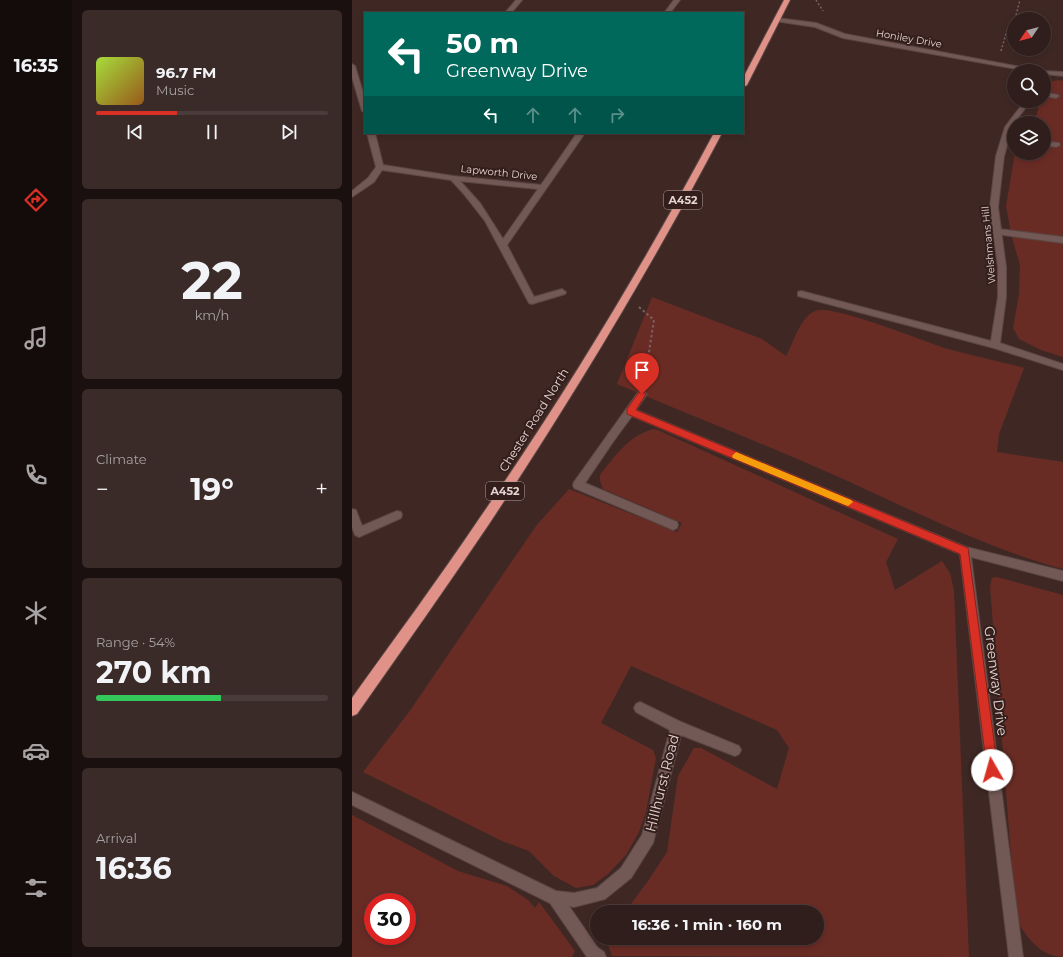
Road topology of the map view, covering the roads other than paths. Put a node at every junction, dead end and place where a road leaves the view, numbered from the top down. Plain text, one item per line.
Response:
1 (520, 0) edge
2 (677, 0) edge
3 (787, 0) edge
4 (509, 12) edge
5 (668, 12) edge
6 (777, 20) junction
7 (1007, 65) edge
8 (352, 66) edge
9 (1051, 73) edge
10 (1063, 74) edge
11 (744, 83) edge
12 (1051, 95) edge
13 (1056, 96) dead end
14 (364, 107) edge
15 (371, 134) edge
16 (580, 134) edge
17 (717, 134) edge
18 (1007, 141) edge
19 (1051, 144) edge
20 (1056, 145) dead end
21 (380, 167) junction
22 (454, 178) junction
23 (542, 187) junction
24 (352, 195) edge
25 (999, 232) junction
26 (1063, 240) edge
27 (502, 246) junction
28 (562, 292) dead end
29 (801, 294) dead end
30 (995, 345) junction
31 (1063, 367) edge
32 (642, 394) road end
33 (630, 411) junction
34 (352, 513) edge
35 (397, 515) dead end
36 (673, 525) dead end
37 (965, 551) junction
38 (1063, 576) edge
39 (640, 708) dead end
40 (352, 709) edge
41 (677, 727) junction
42 (735, 750) dead end
43 (352, 798) edge
44 (555, 898) junction
45 (599, 957) edge
46 (1016, 957) edge

1 - 4 street
2 - 5 street
3 - 6 highway
6 - 7 street, Honiley Drive
6 - 11 highway
8 - 14 street
9 - 10 street
12 - 13 street
15 - 21 street
16 - 23 street, Lapworth Drive
17 - 40 highway, Chester Road North / A452
18 - 25 street, Welshmans Hill
19 - 20 street
21 - 22 street, Lapworth Drive
21 - 24 street
22 - 23 street, Lapworth Drive
22 - 27 street, Lapworth Drive
23 - 27 street, Lapworth Drive
25 - 26 street
25 - 30 street, Welshmans Hill
27 - 28 street, Lapworth Drive
29 - 30 street
30 - 31 street
32 - 33 street
33 - 36 street
33 - 37 street
34 - 35 street
37 - 38 street
37 - 46 street, Greenway Drive
39 - 41 street, Hillhurst Road
41 - 42 street, Hillhurst Road
41 - 44 street, Hillhurst Road
43 - 44 street, Hillhurst Road
44 - 45 street, Hillhurst Road

